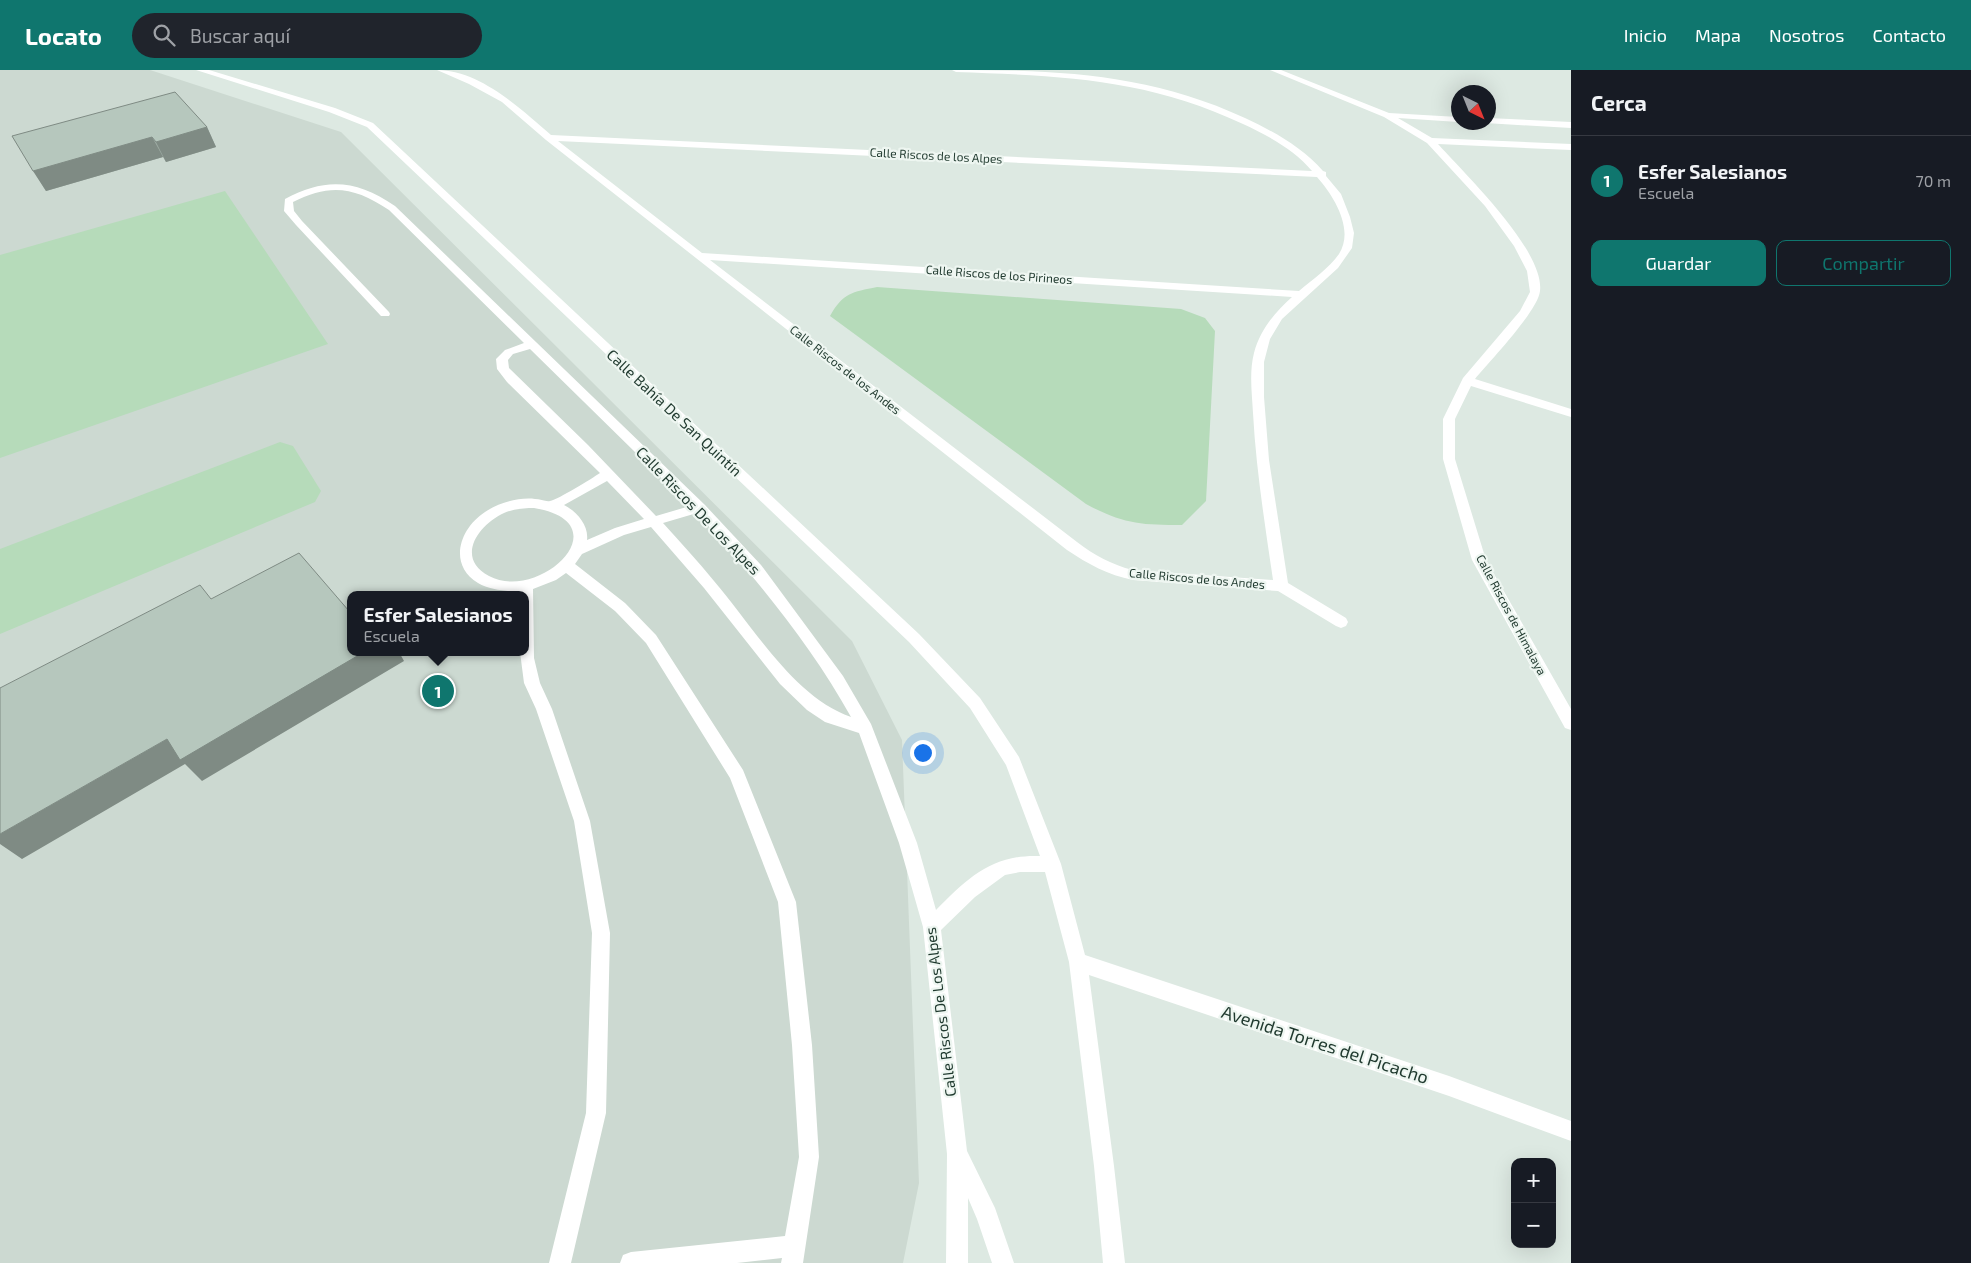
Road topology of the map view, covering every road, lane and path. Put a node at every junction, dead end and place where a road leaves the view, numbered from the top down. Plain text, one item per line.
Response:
1 (200, 70) edge
2 (442, 70) edge
3 (956, 70) edge
4 (1274, 70) edge
5 (1387, 115) junction
6 (1451, 119) edge
7 (1496, 121) edge
8 (1571, 125) edge
9 (549, 138) junction
10 (1430, 141) junction
11 (1571, 147) edge
12 (1323, 174) junction
13 (699, 256) junction
14 (1299, 294) junction
15 (385, 314) dead end
16 (531, 345) junction
17 (1467, 382) junction
18 (1571, 413) edge
19 (609, 474) junction
20 (552, 506) junction
21 (700, 508) junction
22 (653, 522) junction
23 (578, 550) junction
24 (567, 566) junction
25 (526, 586) junction
26 (1281, 586) junction
27 (526, 591) edge
28 (1341, 622) dead end
29 (527, 656) edge
30 (1571, 723) edge
31 (865, 729) junction
32 (1052, 864) junction
33 (932, 927) junction
34 (1078, 962) junction
35 (1571, 1131) edge
36 (957, 1154) junction
37 (794, 1255) edge
38 (560, 1263) edge
39 (631, 1263) edge
40 (957, 1263) edge
41 (1003, 1263) edge
42 (1114, 1263) edge

1 - 32 street, Calle Bahía De San Quintín
2 - 9 street, Calle Riscos de los Andes
3 - 12 street, Calle Riscos de los Andes
4 - 5 street, Calle Riscos de Himalaya
5 - 6 street
5 - 10 street, Calle Riscos de Himalaya
7 - 8 street
9 - 12 street, Calle Riscos de los Alpes
9 - 13 street, Calle Riscos de los Andes
10 - 11 street
10 - 17 street, Calle Riscos de Himalaya
12 - 14 street, Calle Riscos de los Andes
13 - 14 street, Calle Riscos de los Pirineos
13 - 26 street, Calle Riscos de los Andes
14 - 26 street, Calle Riscos de los Andes
15 - 16 street, Calle Riscos De Los Alpes
16 - 19 street
16 - 21 street, Calle Riscos De Los Alpes
17 - 18 street
17 - 30 street, Calle Riscos de Himalaya
19 - 20 street
19 - 22 street
20 - 23 street
20 - 25 street
21 - 22 street
21 - 31 street, Calle Riscos De Los Alpes
22 - 23 street
22 - 31 street
23 - 24 street
24 - 25 street
24 - 37 street
25 - 27 street
26 - 28 street, Calle Riscos de los Andes
29 - 38 street
31 - 33 street, Calle Riscos De Los Alpes
32 - 33 street
32 - 34 street
33 - 36 street, Calle Riscos De Los Alpes
34 - 35 street, Avenida Torres del Picacho
34 - 42 street
36 - 40 street, Calle Riscos De Los Alpes
36 - 41 street
37 - 39 street

